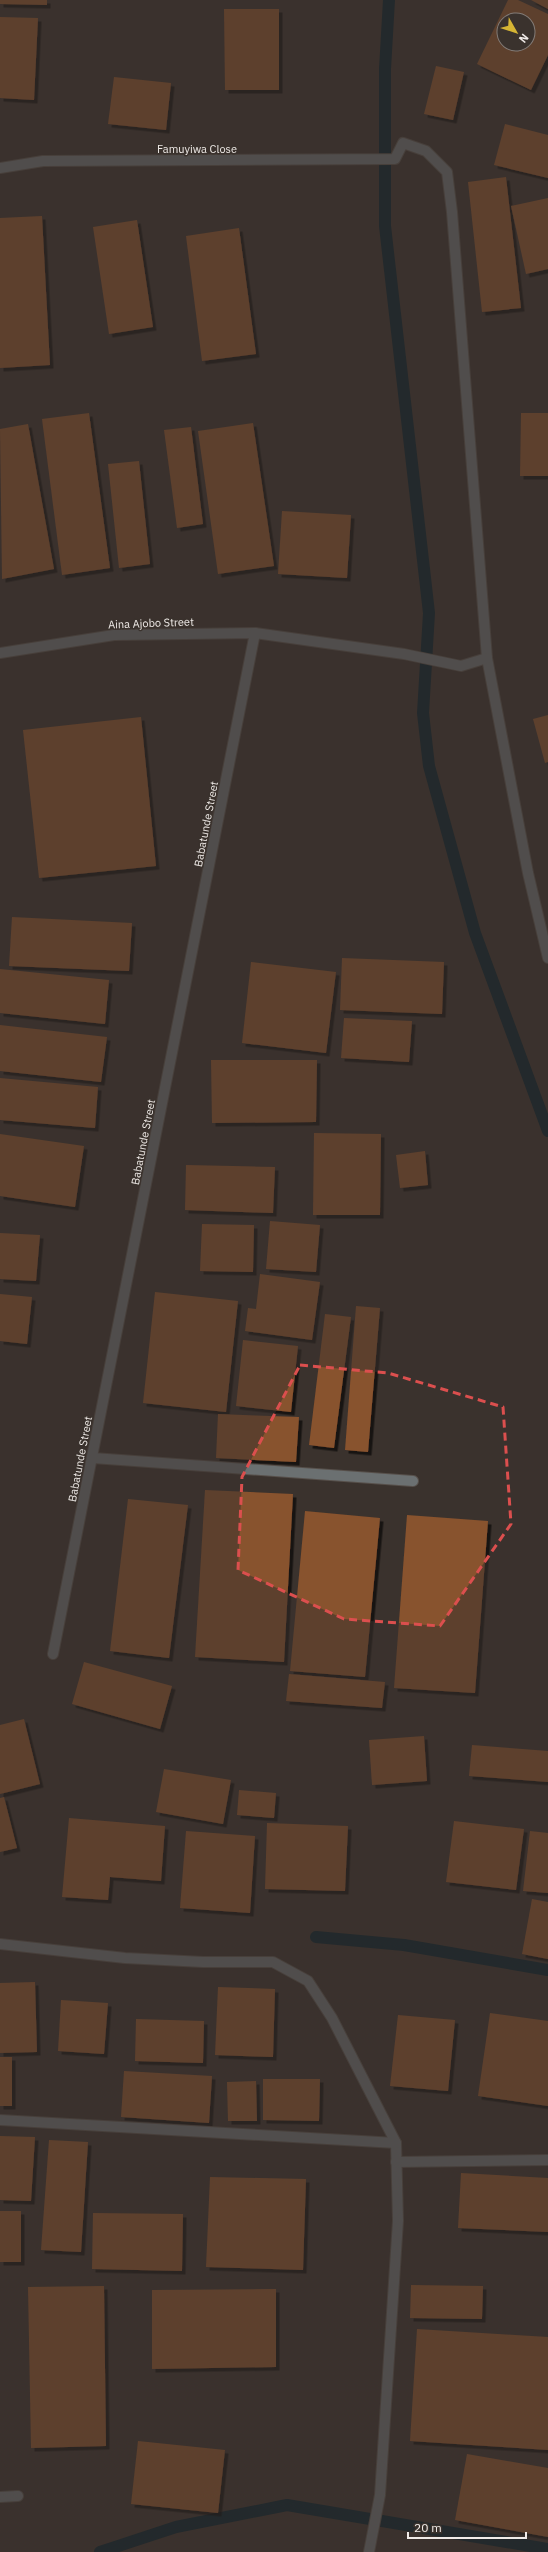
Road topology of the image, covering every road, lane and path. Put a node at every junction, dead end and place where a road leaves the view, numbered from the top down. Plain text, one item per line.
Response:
1 (0, 168) edge
2 (255, 633) junction
3 (0, 653) edge
4 (487, 658) junction
5 (548, 958) edge
6 (93, 1458) junction
7 (414, 1481) dead end
8 (53, 1654) dead end
9 (0, 1944) edge
10 (0, 2120) edge
11 (396, 2143) junction
12 (548, 2160) edge
13 (396, 2162) junction
14 (0, 2496) edge
15 (18, 2496) dead end
16 (369, 2552) edge

1 - 4 street, Famuyiwa Close
2 - 3 street, Aina Ajobo Street
2 - 4 street, Aina Ajobo Street
2 - 6 street, Babatunde Street
4 - 5 street
6 - 7 street
6 - 8 street, Babatunde Street
9 - 11 street
10 - 11 street
11 - 13 street
12 - 13 street
13 - 16 street
14 - 15 street

